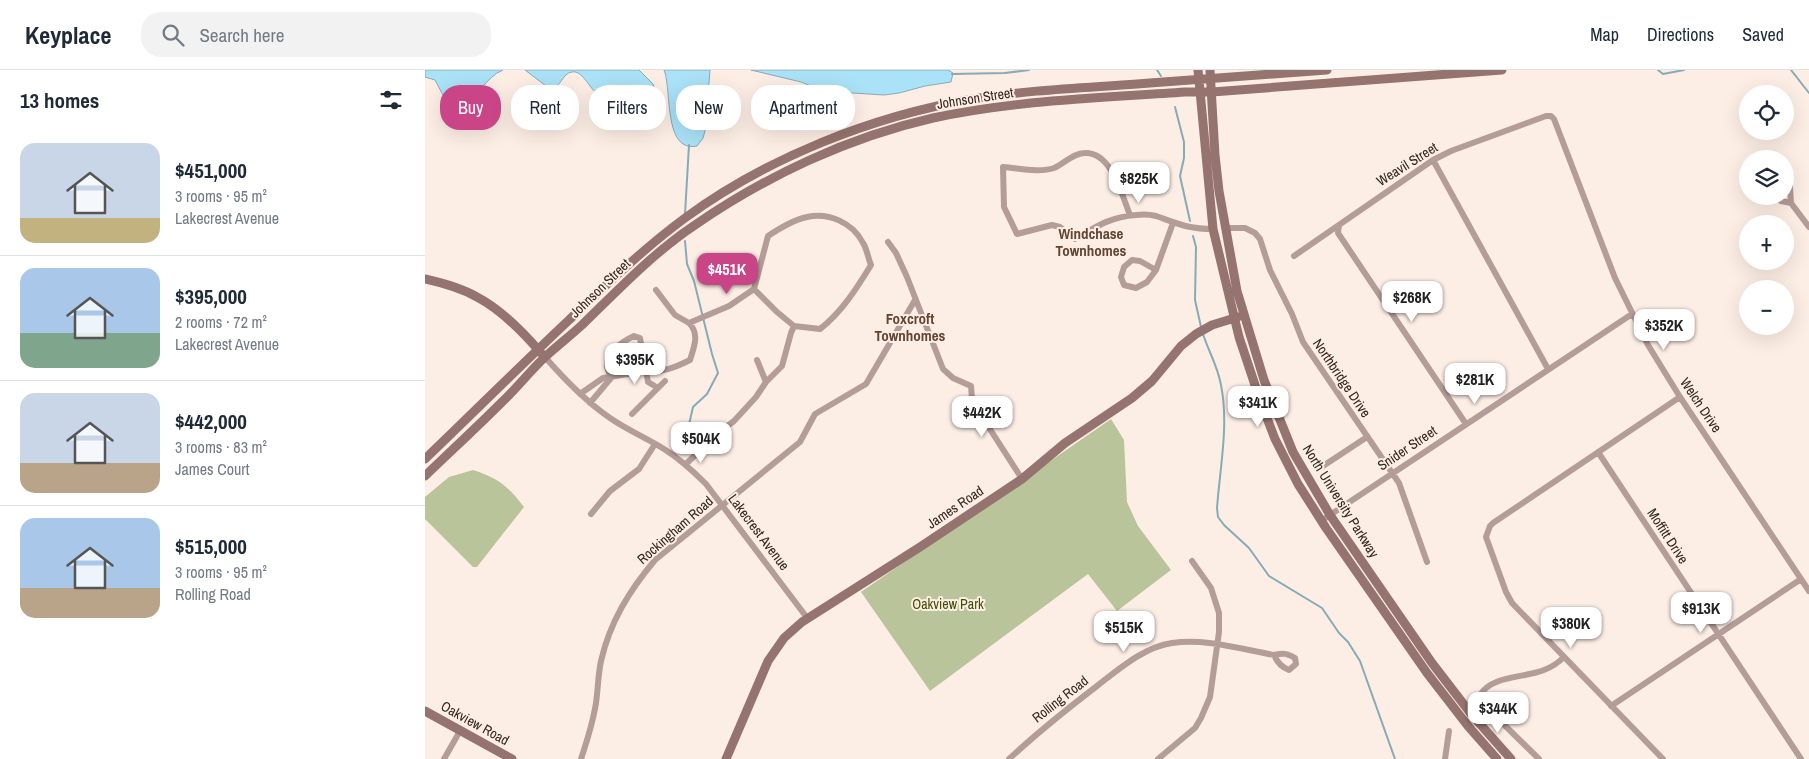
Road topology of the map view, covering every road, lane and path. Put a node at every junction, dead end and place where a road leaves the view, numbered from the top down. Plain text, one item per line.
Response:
1 (1327, 70) edge
2 (1502, 70) edge
3 (1210, 74) edge
4 (1198, 75) edge
5 (1199, 92) junction
6 (1212, 92) junction
7 (1545, 116) joint
8 (1433, 160) junction
9 (1792, 205) edge
10 (1130, 215) junction
11 (1173, 223) junction
12 (1339, 225) junction
13 (1809, 227) edge
14 (1225, 228) junction
15 (1213, 229) junction
16 (888, 242) dead end
17 (1294, 256) dead end
18 (1156, 270) junction
19 (425, 279) edge
20 (754, 289) junction
21 (656, 290) dead end
22 (915, 300) junction
23 (1631, 314) junction
24 (1244, 315) junction
25 (1234, 318) junction
26 (689, 323) junction
27 (795, 326) junction
28 (537, 349) junction
29 (545, 357) junction
30 (757, 360) dead end
31 (1548, 369) junction
32 (646, 371) junction
33 (611, 378) junction
34 (665, 381) dead end
35 (766, 382) junction
36 (658, 388) junction
37 (580, 394) junction
38 (1680, 397) junction
39 (590, 403) junction
40 (632, 414) dead end
41 (1466, 424) junction
42 (1367, 437) junction
43 (655, 444) junction
44 (1598, 452) junction
45 (425, 459) edge
46 (686, 464) junction
47 (1320, 468) dead end
48 (1393, 473) junction
49 (425, 476) edge
50 (1022, 479) junction
51 (722, 505) junction
52 (591, 514) dead end
53 (1330, 515) junction
54 (1321, 521) junction
55 (1192, 561) dead end
56 (1427, 562) dead end
57 (1801, 579) junction
58 (1809, 590) edge
59 (808, 619) junction
60 (1718, 635) junction
61 (1216, 644) junction
62 (1274, 654) dead end
63 (1564, 657) junction
64 (1611, 706) junction
65 (425, 711) edge
66 (460, 730) junction
67 (1449, 731) dead end
68 (444, 759) edge
69 (512, 759) edge
70 (581, 759) edge
71 (726, 759) edge
72 (1009, 759) edge
73 (1158, 759) edge
74 (1445, 759) edge
75 (1497, 759) edge
76 (1511, 759) edge
77 (1539, 759) edge
78 (1663, 759) edge
79 (1801, 759) edge

1 - 3 main road, Johnson Street
2 - 6 main road, Johnson Street
3 - 4 main road, Johnson Street
3 - 6 main road, North University Parkway
4 - 5 main road, North University Parkway
4 - 28 main road, Johnson Street
5 - 6 main road, Johnson Street
5 - 15 main road, North University Parkway
5 - 29 main road, Johnson Street
6 - 14 main road, North University Parkway
7 - 8 street, Weavil Street
7 - 23 street, Welch Drive
8 - 12 street, Weavil Street
8 - 31 street
9 - 13 street
10 - 10 street
10 - 11 street
11 - 15 street
11 - 18 street
12 - 17 street, Weavil Street
12 - 41 street
14 - 24 main road, North University Parkway
14 - 42 street, Northbridge Drive
15 - 25 main road, North University Parkway
16 - 22 street
18 - 18 street
19 - 28 main road, Lakecrest Avenue
20 - 26 street
20 - 27 street
20 - 27 street
21 - 26 street
22 - 50 street
22 - 51 street, Rockingham Road
23 - 31 street, Snider Street
23 - 38 street, Welch Drive
24 - 25 main road, James Road
24 - 53 main road, North University Parkway
25 - 50 main road, James Road
25 - 54 main road, North University Parkway
26 - 32 street
27 - 35 street
28 - 29 main road, Lakecrest Avenue
28 - 45 main road, Johnson Street
29 - 37 street, Lakecrest Avenue
29 - 49 main road, Johnson Street
30 - 35 street
31 - 41 street, Snider Street
32 - 33 street
32 - 33 street
32 - 36 street
33 - 37 street
33 - 39 street
34 - 36 street
35 - 46 street
36 - 40 street
37 - 39 street, Lakecrest Avenue
38 - 44 street
38 - 57 street, Welch Drive
39 - 43 street, Lakecrest Avenue
41 - 48 street, Snider Street
42 - 47 street
42 - 48 street, Northbridge Drive
43 - 46 street, Lakecrest Avenue
43 - 52 street
44 - 60 street, Moffitt Drive
44 - 63 street
46 - 51 street, Lakecrest Avenue
48 - 53 street, Snider Street
48 - 56 street, Northbridge Drive
50 - 59 main road, James Road
51 - 59 street, Lakecrest Avenue
51 - 70 street, Rockingham Road
53 - 54 street, Snider Street
53 - 76 main road, North University Parkway
54 - 75 main road, North University Parkway
55 - 61 street
57 - 58 street, Welch Drive
57 - 60 street
59 - 71 main road, James Road
60 - 64 street
60 - 79 street, Moffitt Drive
61 - 62 street, Rolling Road
61 - 72 street, Rolling Road
61 - 73 street
63 - 64 street
63 - 77 street
64 - 78 street
65 - 66 main road, Oakview Road
66 - 68 street
66 - 69 main road, Oakview Road
67 - 74 street

